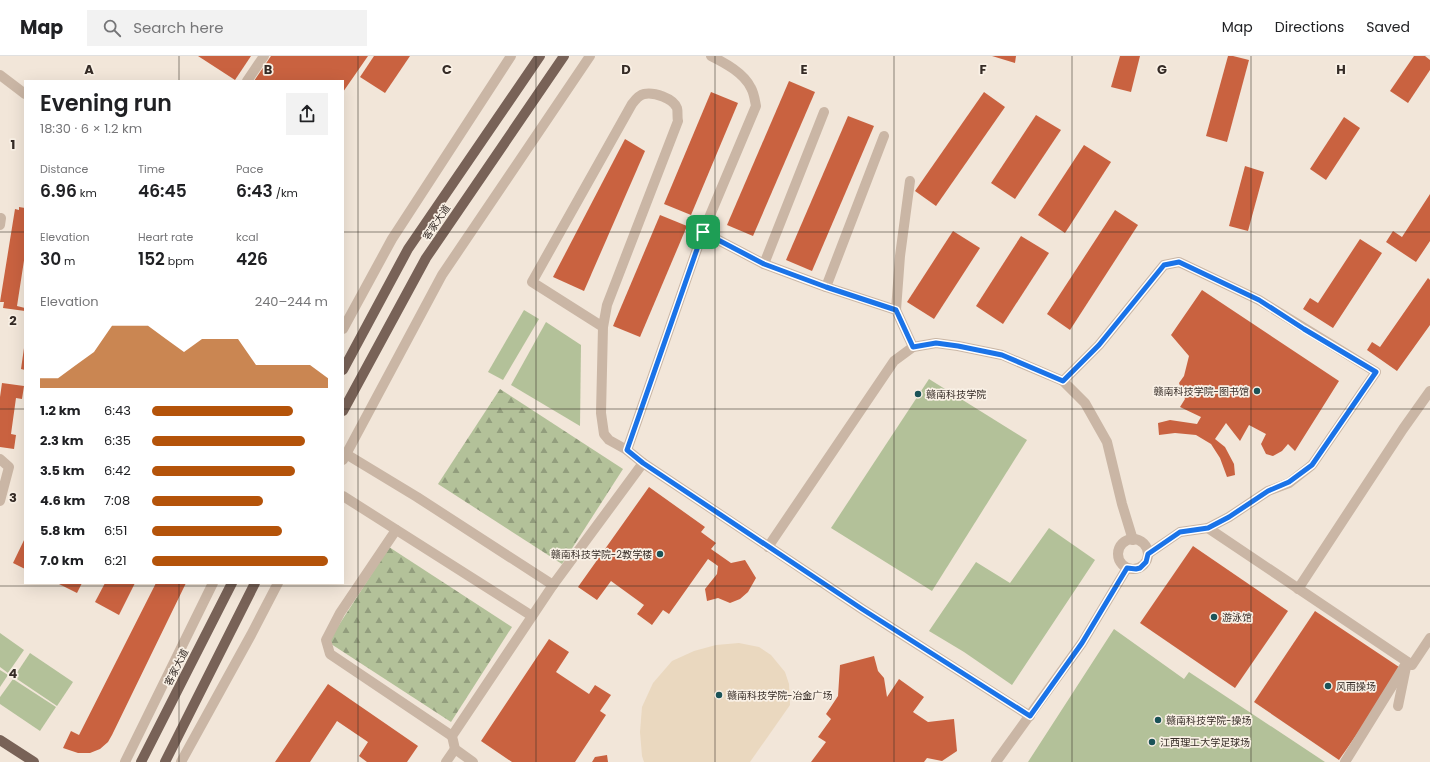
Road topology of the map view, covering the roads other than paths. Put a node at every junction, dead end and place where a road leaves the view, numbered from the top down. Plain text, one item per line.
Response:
1 (264, 56) edge
2 (511, 56) edge
3 (540, 56) edge
4 (564, 56) edge
5 (590, 56) edge
6 (711, 56) edge
7 (0, 75) edge
8 (248, 80) edge
9 (24, 93) edge
10 (824, 112) dead end
11 (884, 136) dead end
12 (910, 181) dead end
13 (703, 232) junction
14 (764, 264) junction
15 (826, 287) junction
16 (896, 310) junction
17 (345, 322) edge
18 (603, 327) junction
19 (913, 347) junction
20 (344, 368) edge
21 (1063, 381) junction
22 (1430, 392) edge
23 (344, 409) edge
24 (627, 450) junction
25 (344, 457) edge
26 (0, 459) edge
27 (643, 463) junction
28 (344, 497) edge
29 (0, 501) edge
30 (1208, 528) junction
31 (396, 530) junction
32 (1133, 540) junction
33 (768, 547) junction
34 (1148, 554) junction
35 (1127, 568) junction
36 (212, 584) edge
37 (231, 584) edge
38 (255, 584) edge
39 (277, 584) edge
40 (553, 585) junction
41 (1298, 589) junction
42 (532, 616) junction
43 (1430, 638) edge
44 (1407, 662) junction
45 (1398, 706) dead end
46 (1030, 716) junction
47 (452, 736) junction
48 (0, 740) edge
49 (150, 745) junction
50 (455, 749) junction
51 (167, 760) edge
52 (34, 762) edge
53 (125, 762) edge
54 (135, 762) edge
55 (141, 762) edge
56 (182, 762) edge
57 (446, 762) edge
58 (473, 762) edge
59 (996, 762) edge
60 (1346, 762) edge

1 - 8 street
2 - 17 street
3 - 20 main road, 客家大道
4 - 23 main road, 客家大道
5 - 25 street
6 - 13 street
7 - 9 street
10 - 14 street
11 - 15 street
12 - 16 street
13 - 14 street
13 - 24 street
14 - 15 street
15 - 16 street
16 - 19 street
18 - 18 street
18 - 24 street
19 - 21 street
19 - 33 street
21 - 30 street
21 - 32 street
22 - 41 street
24 - 27 street
25 - 40 street
26 - 29 street
27 - 33 street
27 - 40 street
28 - 31 street
30 - 34 street
30 - 41 street
31 - 42 street
31 - 47 street
32 - 34 street
32 - 35 street
33 - 46 street
34 - 35 street
35 - 46 street
36 - 53 street
37 - 49 main road, 客家大道
38 - 51 main road
39 - 56 street
40 - 42 street
41 - 44 street
42 - 47 street
43 - 44 street
44 - 45 street
44 - 60 street
46 - 59 street
47 - 50 street
48 - 52 main road
49 - 54 main road
49 - 55 main road, 客家大道
50 - 57 street
50 - 58 street

